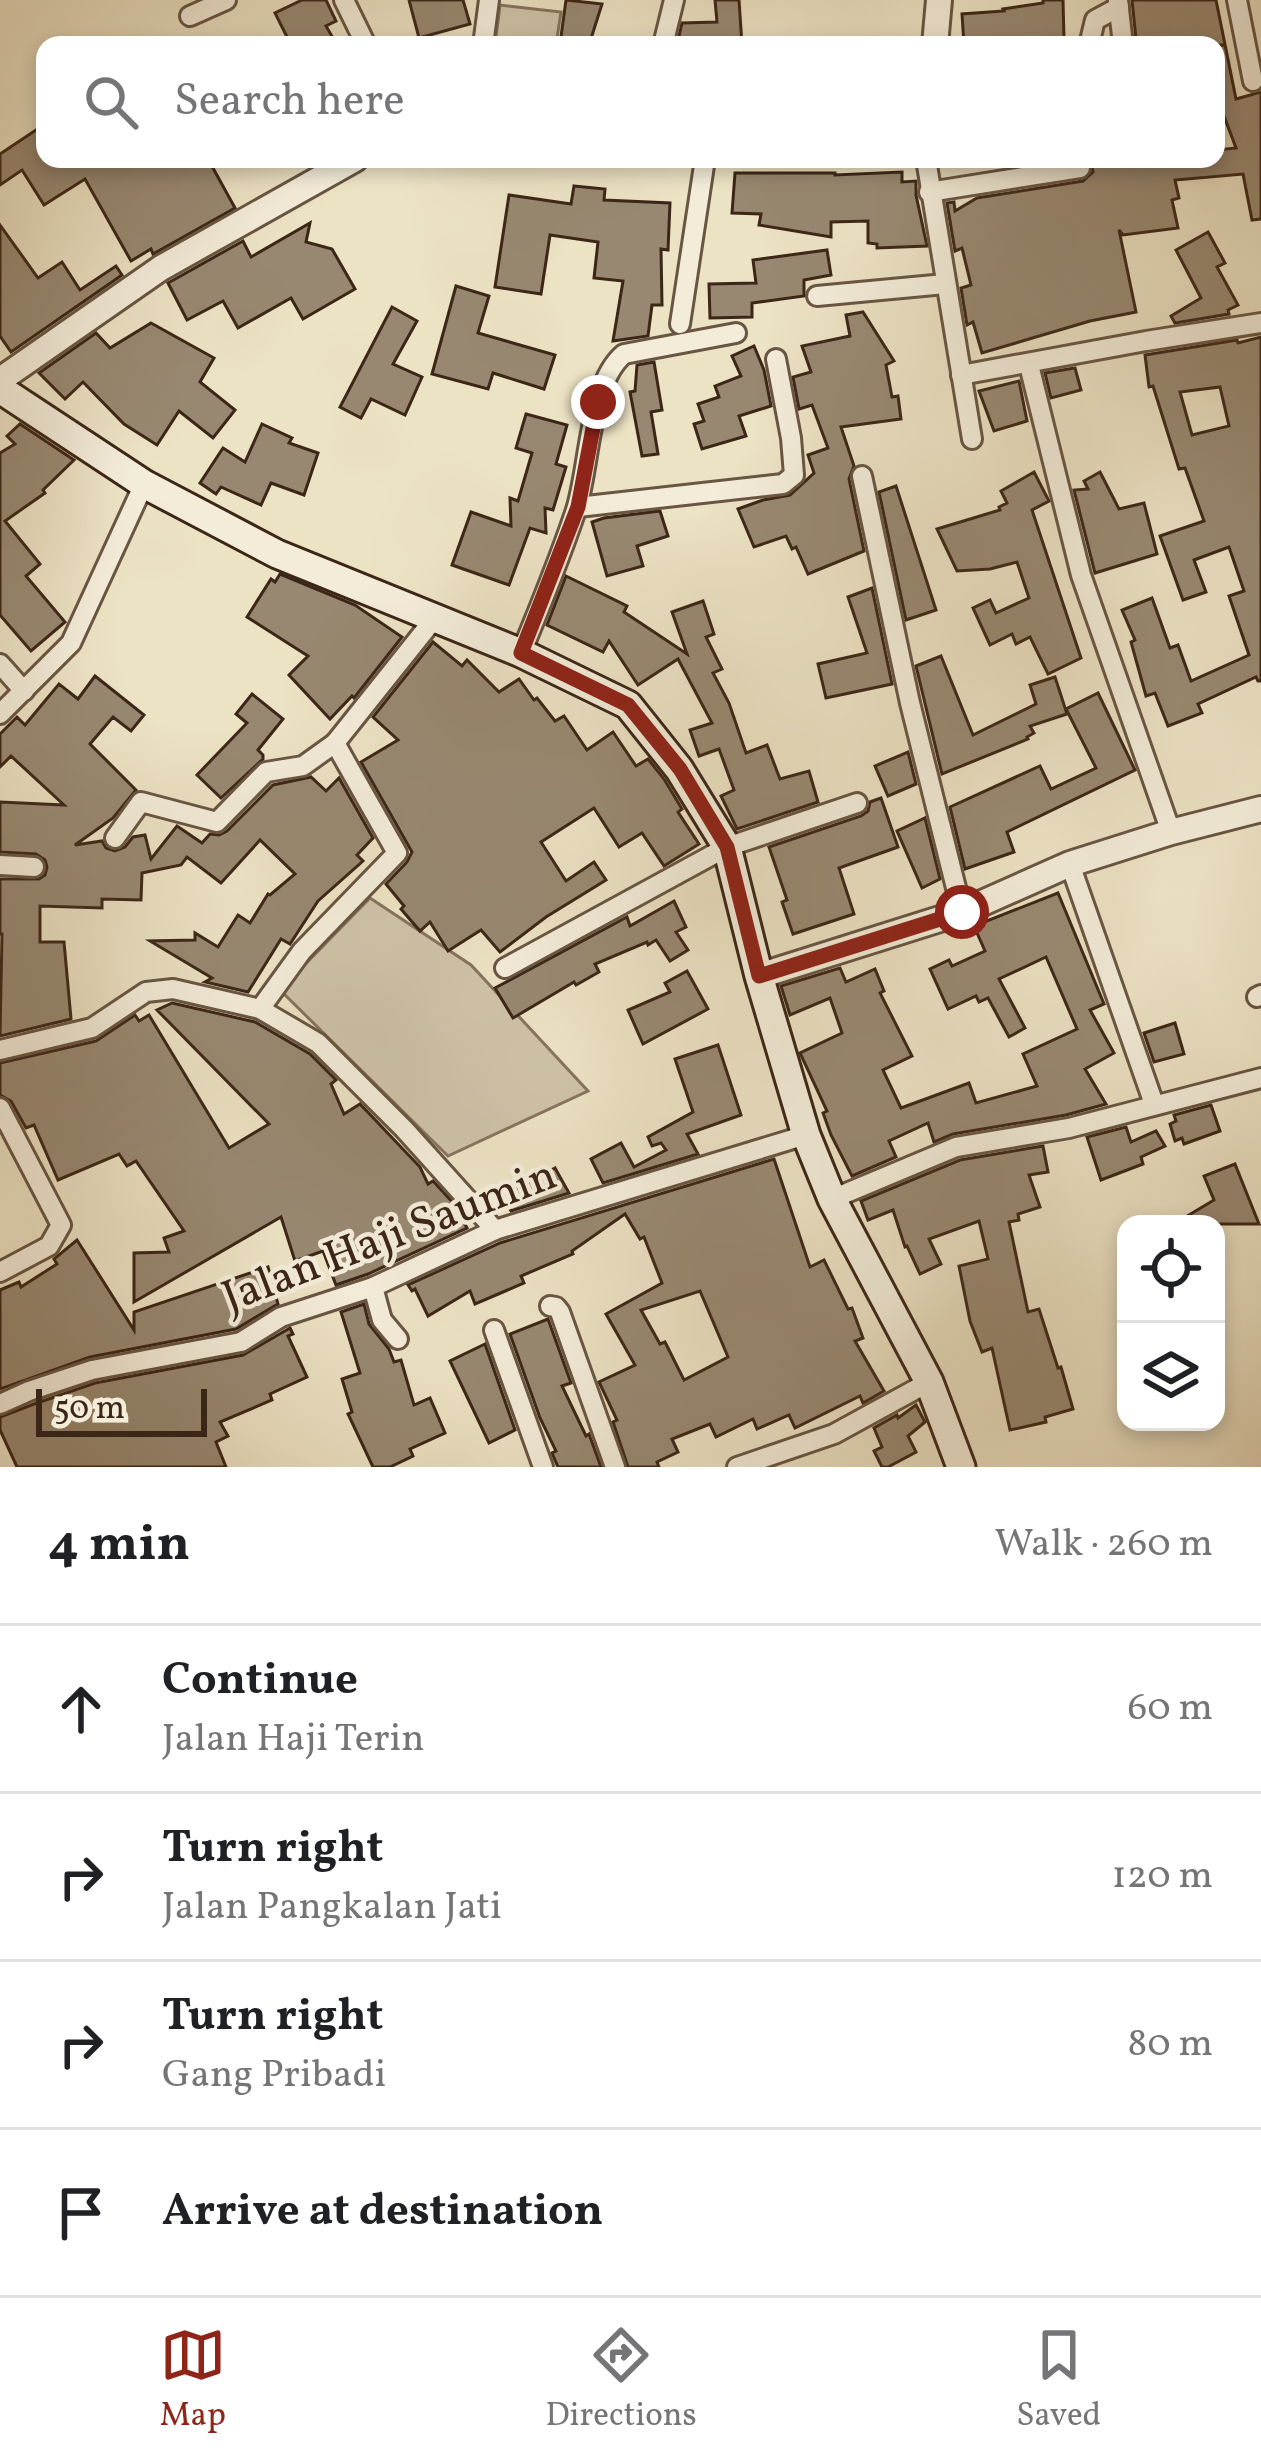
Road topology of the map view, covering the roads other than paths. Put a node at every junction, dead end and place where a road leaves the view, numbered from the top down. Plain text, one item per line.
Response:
1 (226, 0) edge
2 (344, 0) edge
3 (490, 0) edge
4 (674, 0) edge
5 (939, 0) edge
6 (1238, 0) edge
7 (1118, 3) edge
8 (190, 16) dead end
9 (362, 36) edge
10 (484, 36) edge
11 (665, 36) edge
12 (936, 36) edge
13 (1092, 36) edge
14 (1122, 36) edge
15 (1253, 81) dead end
16 (339, 168) edge
17 (704, 168) edge
18 (927, 168) edge
19 (1080, 168) dead end
20 (929, 192) junction
21 (945, 284) junction
22 (817, 296) dead end
23 (1261, 323) edge
24 (680, 324) dead end
25 (736, 333) dead end
26 (776, 359) dead end
27 (1028, 365) junction
28 (962, 375) junction
29 (0, 385) edge
30 (972, 439) dead end
31 (862, 476) dead end
32 (144, 484) junction
33 (578, 507) junction
34 (434, 619) junction
35 (521, 653) junction
36 (0, 664) edge
37 (24, 691) junction
38 (0, 715) edge
39 (335, 743) junction
40 (857, 803) dead end
41 (1261, 809) edge
42 (1171, 832) junction
43 (115, 838) dead end
44 (727, 847) junction
45 (1070, 864) junction
46 (0, 865) edge
47 (34, 867) dead end
48 (962, 912) junction
49 (505, 968) dead end
50 (759, 976) junction
51 (260, 1009) junction
52 (0, 1049) edge
53 (1261, 1078) edge
54 (1154, 1104) junction
55 (0, 1108) edge
56 (806, 1135) junction
57 (832, 1199) junction
58 (495, 1230) junction
59 (0, 1272) edge
60 (373, 1287) junction
61 (550, 1306) dead end
62 (494, 1330) dead end
63 (398, 1339) dead end
64 (929, 1382) junction
65 (0, 1404) edge
66 (543, 1467) edge
67 (615, 1467) edge
68 (737, 1467) edge
69 (961, 1467) edge

1 - 8 street
2 - 9 street
3 - 10 street
4 - 11 street
5 - 12 street
6 - 15 street
7 - 13 street
7 - 14 street
16 - 29 street
17 - 24 street
18 - 20 street
19 - 20 street
20 - 21 street
21 - 22 street
21 - 28 street
23 - 27 street
25 - 33 street
26 - 33 street
27 - 28 street
27 - 42 street
28 - 30 street
29 - 32 main road
31 - 48 street
32 - 34 main road
32 - 37 street
33 - 35 street
34 - 35 main road
34 - 39 street
35 - 44 main road
36 - 37 street
37 - 38 street
39 - 43 street
39 - 51 street
40 - 44 street
41 - 42 street
42 - 45 street
44 - 49 street
44 - 50 main road
45 - 48 street
45 - 54 street
46 - 47 street
48 - 50 street
50 - 56 main road
51 - 52 street
51 - 58 street
53 - 54 street
54 - 57 street
55 - 59 street
56 - 57 main road
56 - 58 street, Jalan Haji Saumin
57 - 64 main road
58 - 60 street, Jalan Haji Saumin
60 - 63 street
60 - 65 street, Jalan Haji Saumin
61 - 67 street
62 - 66 street
64 - 68 street
64 - 69 main road

